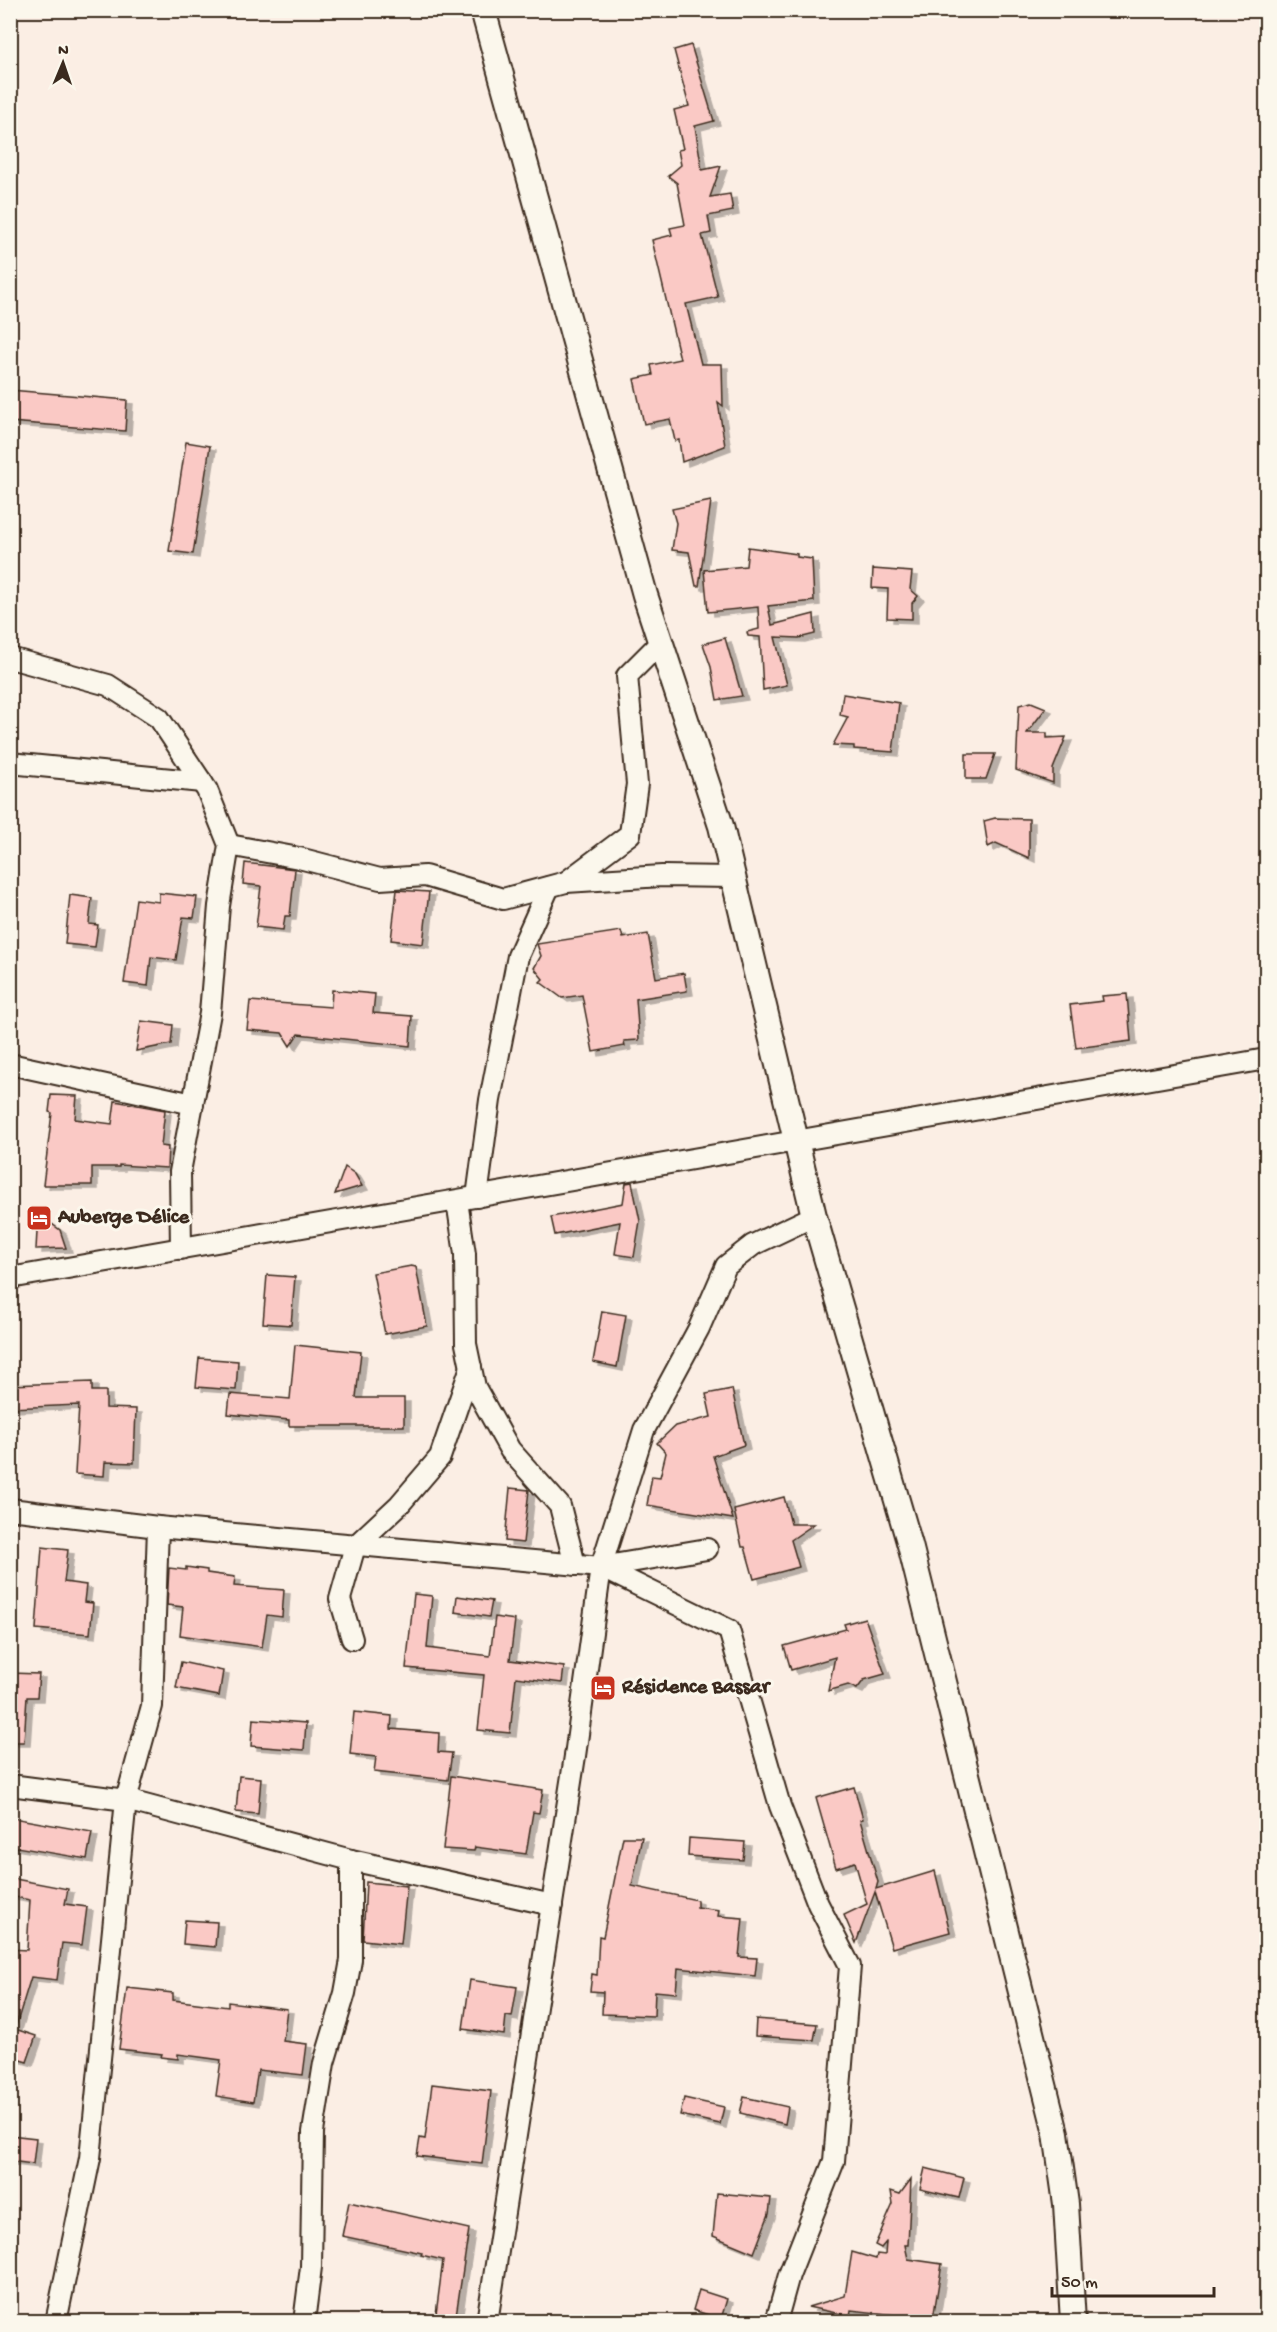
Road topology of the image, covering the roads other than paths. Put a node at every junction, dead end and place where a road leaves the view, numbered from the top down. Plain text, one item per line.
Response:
1 (483, 10) edge
2 (660, 643) junction
3 (10, 658) edge
4 (10, 763) edge
5 (202, 782) junction
6 (229, 845) junction
7 (733, 877) junction
8 (557, 884) junction
9 (1266, 1059) edge
10 (10, 1064) edge
11 (193, 1104) junction
12 (796, 1142) junction
13 (477, 1197) junction
14 (457, 1201) junction
15 (814, 1216) junction
16 (181, 1249) junction
17 (10, 1278) edge
18 (471, 1367) junction
19 (10, 1509) edge
20 (158, 1527) junction
21 (355, 1546) junction
22 (707, 1549) dead end
23 (575, 1565) junction
24 (601, 1567) junction
25 (352, 1639) dead end
26 (10, 1785) edge
27 (126, 1800) junction
28 (351, 1860) junction
29 (552, 1905) junction
30 (56, 2322) edge
31 (304, 2322) edge
32 (487, 2322) edge
33 (776, 2322) edge
34 (1073, 2322) edge

1 - 2 street
2 - 7 street
2 - 8 street
3 - 5 street
4 - 5 street
5 - 6 street
6 - 8 street
6 - 11 street
7 - 8 street
7 - 12 street
8 - 13 street
9 - 12 street
10 - 11 street
11 - 16 street
12 - 13 street
12 - 15 street
13 - 14 street
14 - 16 street
14 - 18 street
15 - 24 street
15 - 34 street
16 - 17 street
18 - 21 street
18 - 23 street
19 - 20 street
20 - 21 street
20 - 27 street
21 - 23 street
21 - 25 street
22 - 24 street
23 - 24 street
24 - 29 street
24 - 33 street
26 - 27 street
27 - 28 street
27 - 30 street
28 - 29 street
28 - 31 street
29 - 32 street

